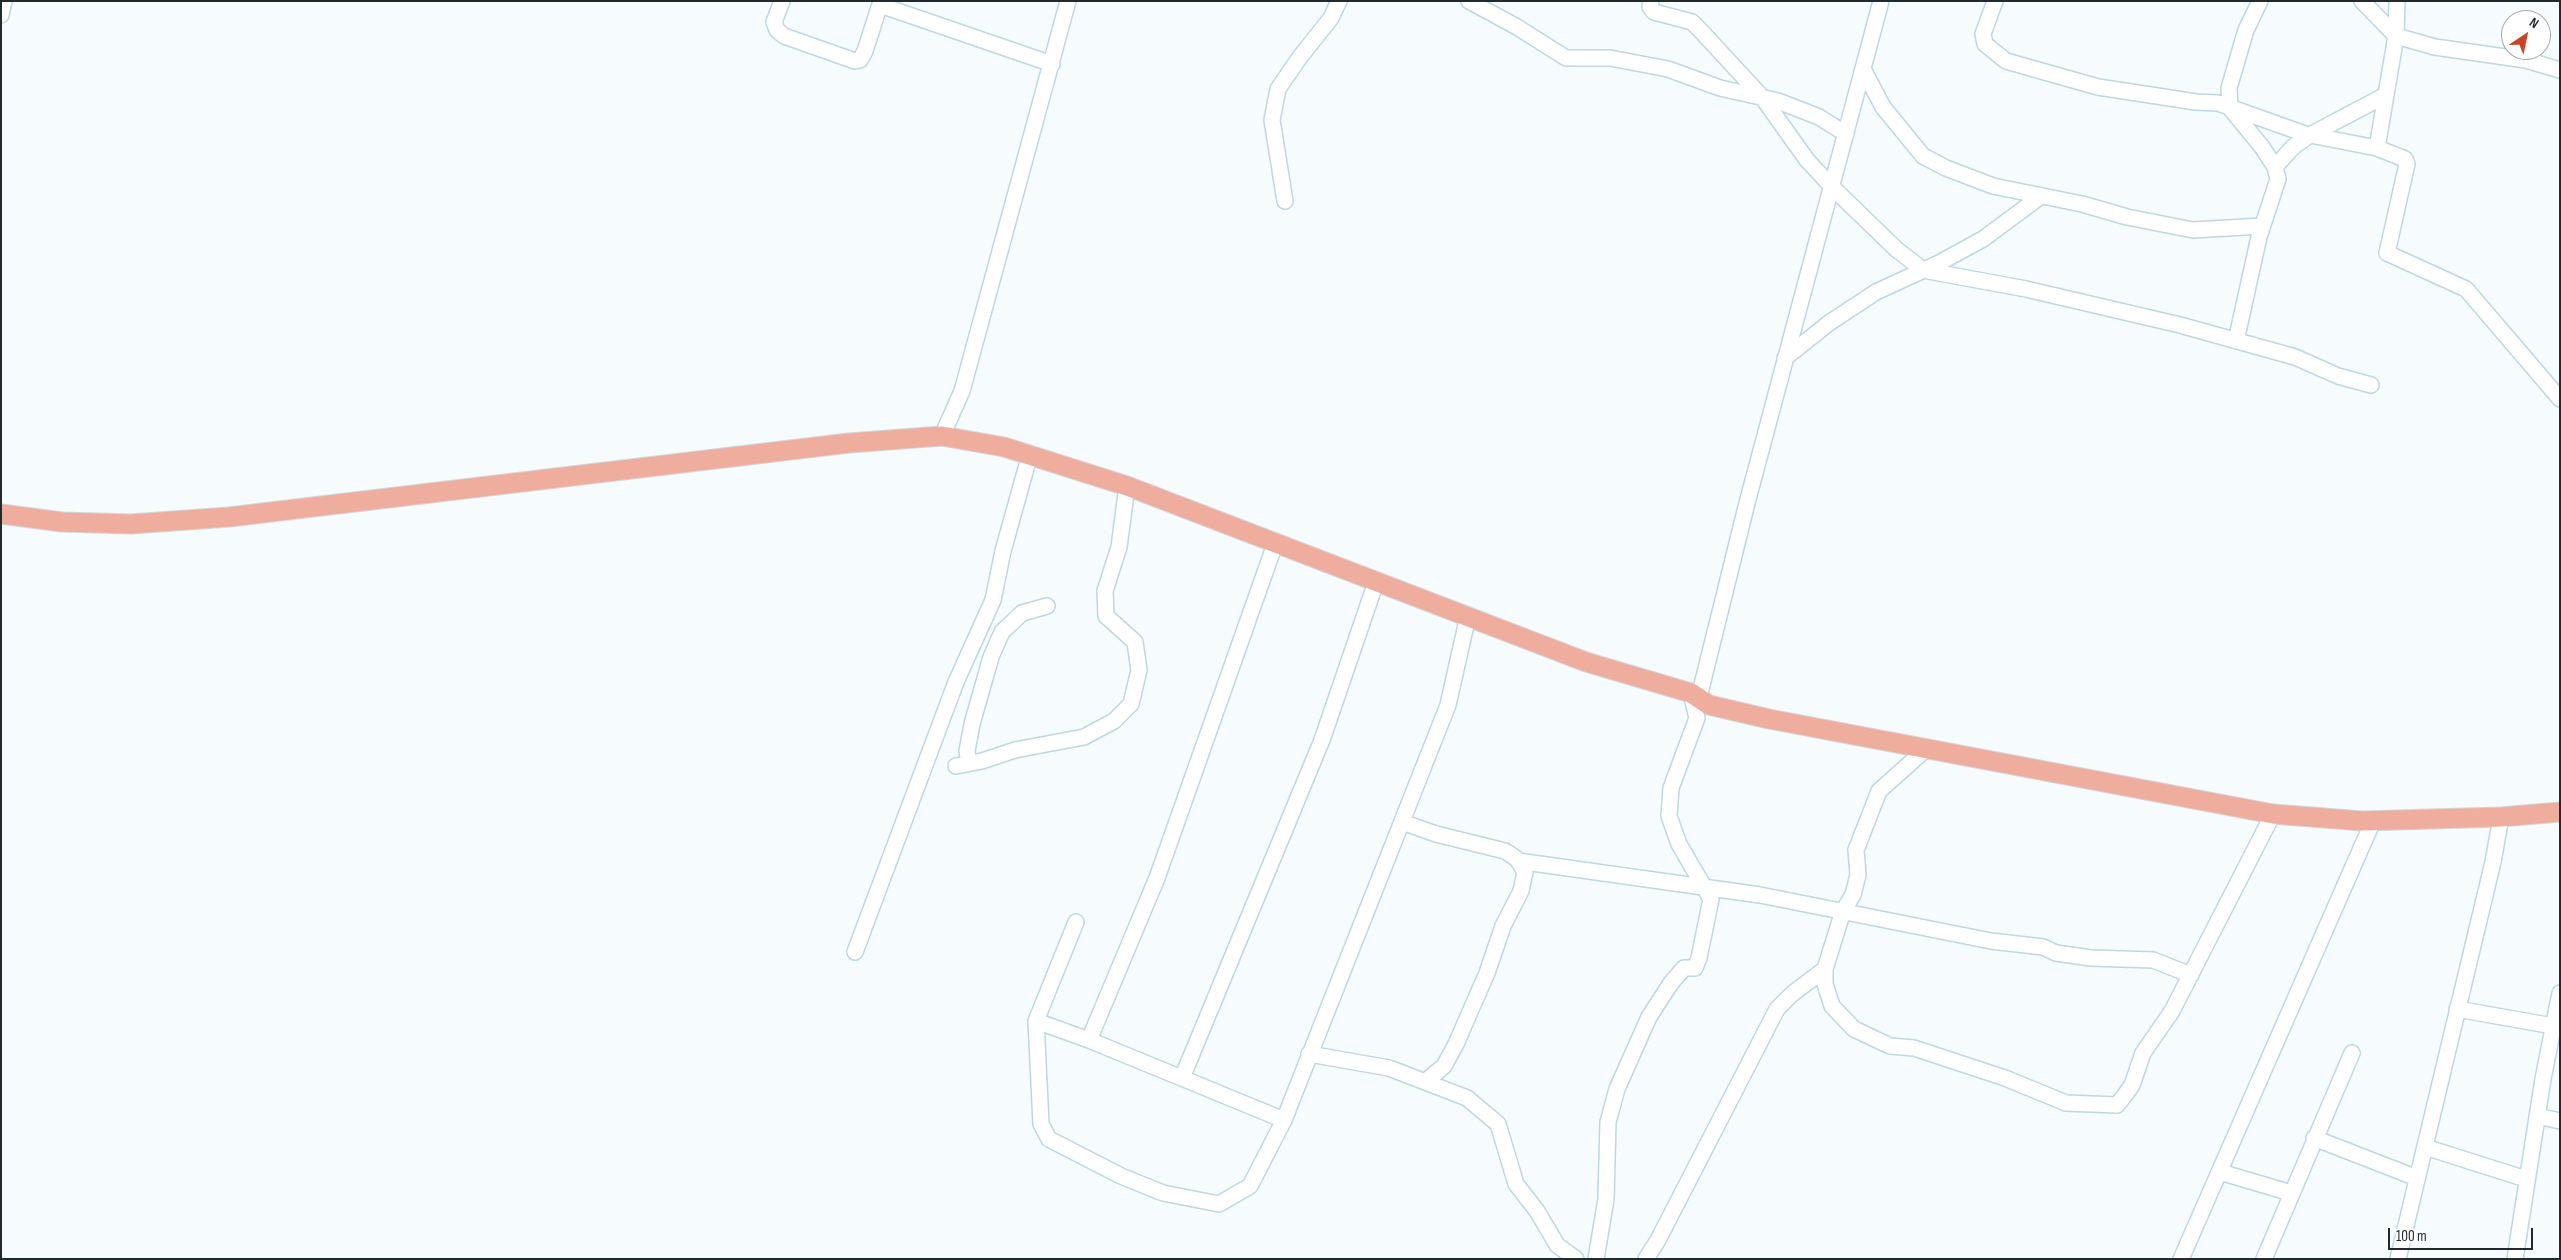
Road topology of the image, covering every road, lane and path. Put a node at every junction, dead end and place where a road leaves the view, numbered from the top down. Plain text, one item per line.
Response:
1 (4, 1) edge
2 (782, 1) edge
3 (1068, 1) edge
4 (1339, 1) edge
5 (1469, 1) edge
6 (1651, 1) edge
7 (1881, 1) edge
8 (1995, 1) edge
9 (2260, 1) edge
10 (2362, 1) edge
11 (2397, 1) edge
12 (881, 3) edge
13 (1, 15) edge
14 (2396, 36) junction
15 (1052, 64) junction
16 (1863, 69) junction
17 (2560, 70) edge
18 (2386, 95) junction
19 (1762, 97) junction
20 (2230, 108) junction
21 (1846, 134) junction
22 (2310, 135) junction
23 (2376, 148) junction
24 (2275, 167) junction
25 (1832, 187) junction
26 (2041, 196) junction
27 (1285, 200) dead end
28 (2262, 226) junction
29 (1923, 270) junction
30 (2236, 341) junction
31 (1785, 358) junction
32 (2371, 384) dead end
33 (2560, 399) edge
34 (942, 436) junction
35 (1030, 454) junction
36 (1127, 486) junction
37 (1, 514) edge
38 (1276, 544) junction
39 (1376, 582) junction
40 (1047, 606) dead end
41 (1468, 616) junction
42 (1691, 692) junction
43 (1926, 749) junction
44 (2560, 812) edge
45 (2273, 814) junction
46 (2501, 817) junction
47 (2373, 821) junction
48 (1402, 822) junction
49 (1518, 861) junction
50 (1702, 886) junction
51 (1843, 911) junction
52 (1076, 922) dead end
53 (855, 952) dead end
54 (1825, 970) junction
55 (2191, 975) junction
56 (2560, 993) edge
57 (2457, 1009) junction
58 (1036, 1021) junction
59 (2553, 1026) junction
60 (1089, 1040) junction
61 (2352, 1053) dead end
62 (1309, 1054) junction
63 (1182, 1078) junction
64 (1426, 1081) junction
65 (2537, 1116) junction
66 (1284, 1120) junction
67 (2560, 1121) edge
68 (2314, 1138) junction
69 (2425, 1147) junction
70 (2220, 1172) junction
71 (2417, 1178) junction
72 (2526, 1179) junction
73 (2291, 1193) junction
74 (1576, 1259) edge
75 (1596, 1259) edge
76 (1646, 1259) edge
77 (2181, 1259) edge
78 (2264, 1259) edge
79 (2398, 1259) edge
80 (2515, 1259) edge

1 - 13 street
2 - 12 street
3 - 15 street
4 - 27 street
5 - 19 street
6 - 19 street
7 - 16 street
8 - 20 street
9 - 20 street
10 - 14 street
11 - 14 street
12 - 15 street
14 - 17 street
14 - 18 street
15 - 34 street
16 - 21 street
16 - 26 street
18 - 22 street
18 - 23 street
19 - 21 street
19 - 25 street
20 - 22 street
20 - 24 street
21 - 25 street
22 - 23 street
22 - 24 street
23 - 33 street
24 - 28 street
25 - 29 street
25 - 31 street
26 - 28 street
26 - 29 street
28 - 30 street
29 - 30 street
29 - 31 street
30 - 32 street
31 - 42 street
34 - 35 main road
34 - 37 main road
35 - 36 main road
35 - 53 street
36 - 38 main road
36 - 40 street
38 - 39 main road
38 - 60 street
39 - 41 main road
39 - 63 street
41 - 42 main road
41 - 48 street
42 - 43 main road
42 - 50 street
43 - 45 main road
43 - 51 street
44 - 46 main road
45 - 47 main road
45 - 55 street
46 - 47 main road
46 - 57 street
47 - 70 street
48 - 49 street
48 - 62 street
49 - 50 street
49 - 64 street
50 - 51 street
50 - 75 street
51 - 54 street
51 - 55 street
52 - 58 street
54 - 55 street
54 - 76 street
56 - 59 street
57 - 59 street
57 - 69 street
58 - 60 street
58 - 66 street
59 - 65 street
60 - 63 street
61 - 68 street
62 - 64 street
62 - 66 street
63 - 66 street
64 - 74 street
65 - 67 street
65 - 72 street
68 - 71 street
68 - 73 street
69 - 71 street
69 - 72 street
70 - 73 street
70 - 77 street
71 - 79 street
72 - 80 street
73 - 78 street

